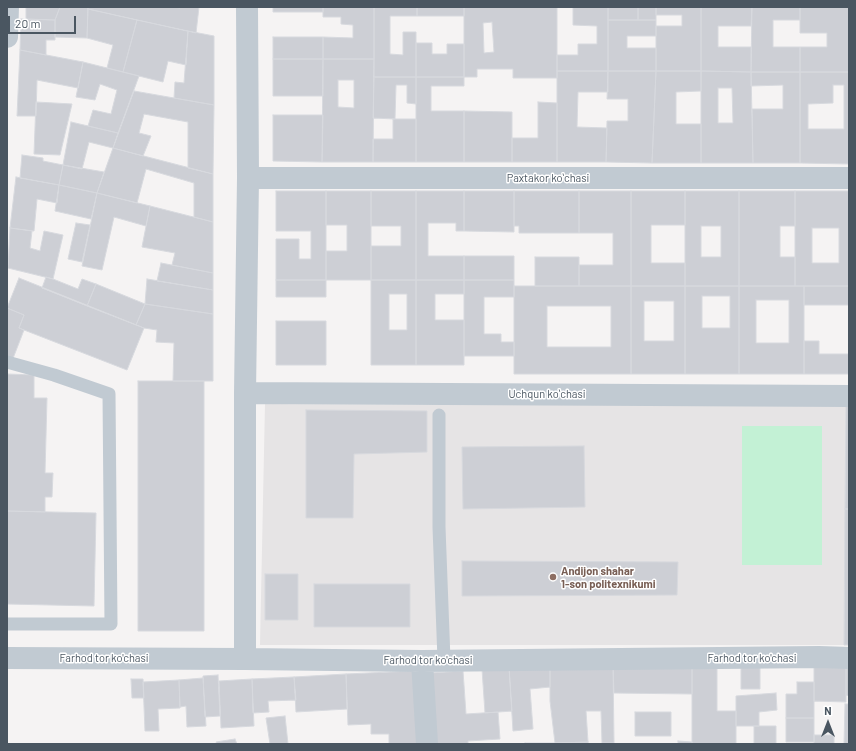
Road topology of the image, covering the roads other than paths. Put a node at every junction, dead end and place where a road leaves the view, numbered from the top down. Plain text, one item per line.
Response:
1 (8, 7) edge
2 (247, 7) edge
3 (7, 36) edge
4 (248, 178) junction
5 (849, 178) edge
6 (7, 362) edge
7 (245, 393) junction
8 (849, 396) edge
9 (439, 415) dead end
10 (7, 624) edge
11 (7, 658) edge
12 (849, 658) edge
13 (245, 659) junction
14 (444, 660) junction
15 (422, 661) junction
16 (427, 744) edge

1 - 3 street
2 - 4 street
4 - 5 street, Paxtakor koʻchasi
4 - 7 street
6 - 10 lane
7 - 8 street, Uchqun koʻchasi
7 - 13 street
9 - 14 lane
11 - 13 street, Farhod tor ko'chasi
12 - 14 street, Farhod tor ko'chasi
13 - 15 street, Farhod tor ko'chasi
14 - 15 street, Farhod tor ko'chasi
15 - 16 street

